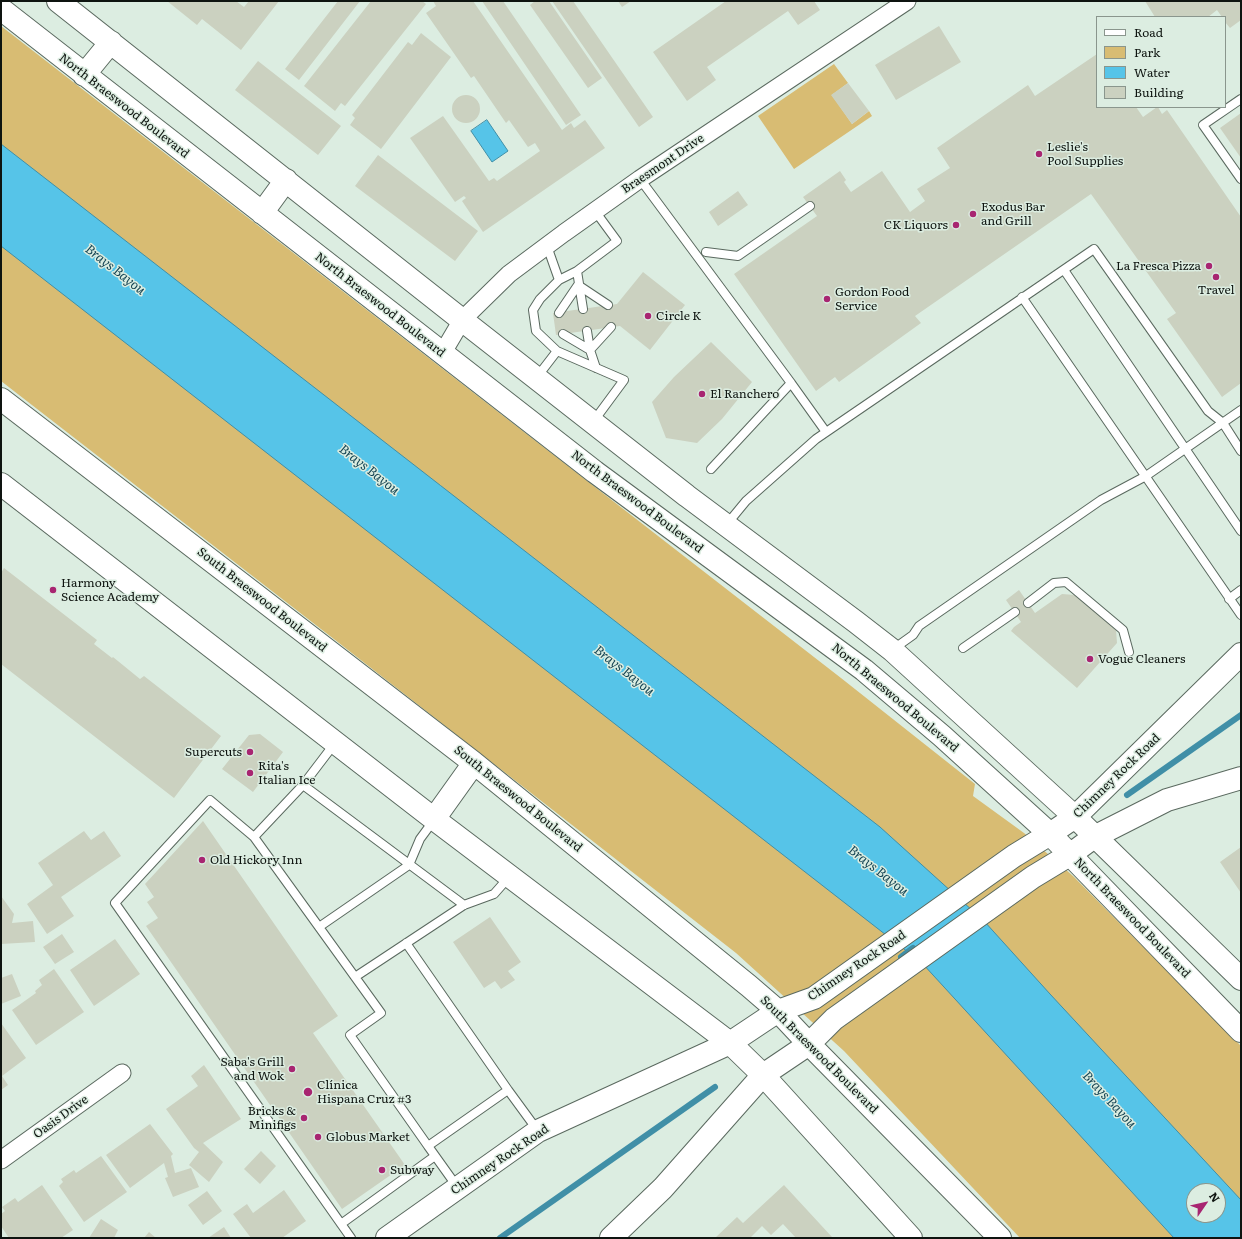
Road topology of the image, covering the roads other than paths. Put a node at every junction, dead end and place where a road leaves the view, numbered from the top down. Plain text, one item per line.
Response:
1 (58, 1) edge
2 (907, 1) edge
3 (1, 9) edge
4 (111, 42) junction
5 (84, 75) junction
6 (1241, 99) edge
7 (640, 179) junction
8 (1241, 179) edge
9 (286, 180) junction
10 (810, 206) dead end
11 (595, 211) junction
12 (262, 213) junction
13 (547, 246) junction
14 (706, 252) dead end
15 (1064, 270) junction
16 (576, 271) junction
17 (559, 280) junction
18 (578, 285) junction
19 (1022, 297) junction
20 (608, 305) dead end
21 (583, 309) dead end
22 (559, 313) dead end
23 (462, 320) junction
24 (611, 327) dead end
25 (587, 331) dead end
26 (563, 334) dead end
27 (590, 350) junction
28 (557, 351) junction
29 (442, 354) junction
30 (596, 368) junction
31 (536, 378) junction
32 (791, 383) junction
33 (3, 406) edge
34 (1241, 410) edge
35 (593, 422) junction
36 (1223, 423) junction
37 (826, 432) junction
38 (1186, 448) junction
39 (1241, 451) edge
40 (711, 469) dead end
41 (1146, 476) junction
42 (1, 484) edge
43 (726, 525) junction
44 (1241, 531) edge
45 (1241, 590) edge
46 (1229, 599) junction
47 (1028, 603) dead end
48 (1015, 612) dead end
49 (1241, 615) edge
50 (963, 648) dead end
51 (892, 650) junction
52 (1129, 652) dead end
53 (1241, 654) edge
54 (335, 742) junction
55 (474, 763) junction
56 (1241, 778) edge
57 (303, 785) junction
58 (1075, 817) junction
59 (434, 820) junction
60 (1050, 834) junction
61 (1094, 836) junction
62 (254, 837) junction
63 (1071, 854) junction
64 (409, 865) junction
65 (509, 876) junction
66 (464, 905) junction
67 (319, 927) junction
68 (406, 943) junction
69 (355, 977) junction
70 (1241, 979) edge
71 (778, 1011) junction
72 (1241, 1031) edge
73 (730, 1043) junction
74 (809, 1044) junction
75 (122, 1073) dead end
76 (763, 1075) junction
77 (508, 1090) junction
78 (538, 1131) junction
79 (428, 1146) junction
80 (435, 1156) junction
81 (1, 1160) edge
82 (459, 1188) junction
83 (341, 1224) junction
84 (351, 1238) edge
85 (387, 1238) edge
86 (610, 1238) edge
87 (911, 1238) edge
88 (1000, 1238) edge

1 - 4 main road
2 - 7 street, Braesmont Drive
3 - 5 main road, North Braeswood Boulevard
4 - 5 main road
4 - 9 main road
5 - 12 main road, North Braeswood Boulevard
6 - 8 lane
7 - 11 street, Braesmont Drive
7 - 32 lane
9 - 12 main road
9 - 23 main road
10 - 14 lane
11 - 13 street, Braesmont Drive
11 - 16 lane
12 - 29 main road, North Braeswood Boulevard
13 - 17 lane
13 - 23 street, Braesmont Drive
15 - 19 lane
15 - 36 lane
15 - 38 lane
16 - 17 lane
16 - 18 lane
17 - 28 lane
18 - 20 lane
18 - 21 lane
18 - 22 lane
19 - 37 lane
19 - 41 lane
23 - 29 street, Braesmont Drive
23 - 31 main road
24 - 27 lane
25 - 27 lane
26 - 27 lane
27 - 30 lane
28 - 30 lane
28 - 31 lane
29 - 60 main road, North Braeswood Boulevard
30 - 35 lane
31 - 35 main road
32 - 37 lane
32 - 40 lane
33 - 55 main road, South Braeswood Boulevard
34 - 36 lane
35 - 43 main road
36 - 38 lane
36 - 39 lane
37 - 43 lane
38 - 41 lane
38 - 44 lane
41 - 46 lane
41 - 51 lane
42 - 54 main road
43 - 51 main road
45 - 46 lane
46 - 49 lane
47 - 52 lane
48 - 50 lane
51 - 58 main road
53 - 58 main road, Chimney Rock Road
54 - 57 lane
54 - 59 main road
55 - 59 main road
55 - 71 main road, South Braeswood Boulevard
56 - 61 main road
57 - 62 lane
57 - 64 lane
58 - 60 main road, Chimney Rock Road
58 - 61 main road
59 - 64 lane
59 - 65 main road
60 - 63 main road, North Braeswood Boulevard
60 - 71 main road, Chimney Rock Road
61 - 63 main road
61 - 70 main road
62 - 67 lane
62 - 83 lane
63 - 72 main road, North Braeswood Boulevard
63 - 74 main road
64 - 66 lane
64 - 67 lane
65 - 66 lane
65 - 73 main road
66 - 68 lane
67 - 69 lane
68 - 69 lane
68 - 77 lane
69 - 79 lane
71 - 73 main road, Chimney Rock Road
71 - 74 main road, South Braeswood Boulevard
73 - 76 main road
73 - 78 main road, Chimney Rock Road
74 - 76 main road
74 - 88 main road, South Braeswood Boulevard
75 - 81 street, Oasis Drive
76 - 86 main road
76 - 87 main road
77 - 78 lane
77 - 79 lane
78 - 82 main road, Chimney Rock Road
79 - 80 lane
80 - 82 lane
80 - 83 lane
82 - 85 main road, Chimney Rock Road
83 - 84 lane

